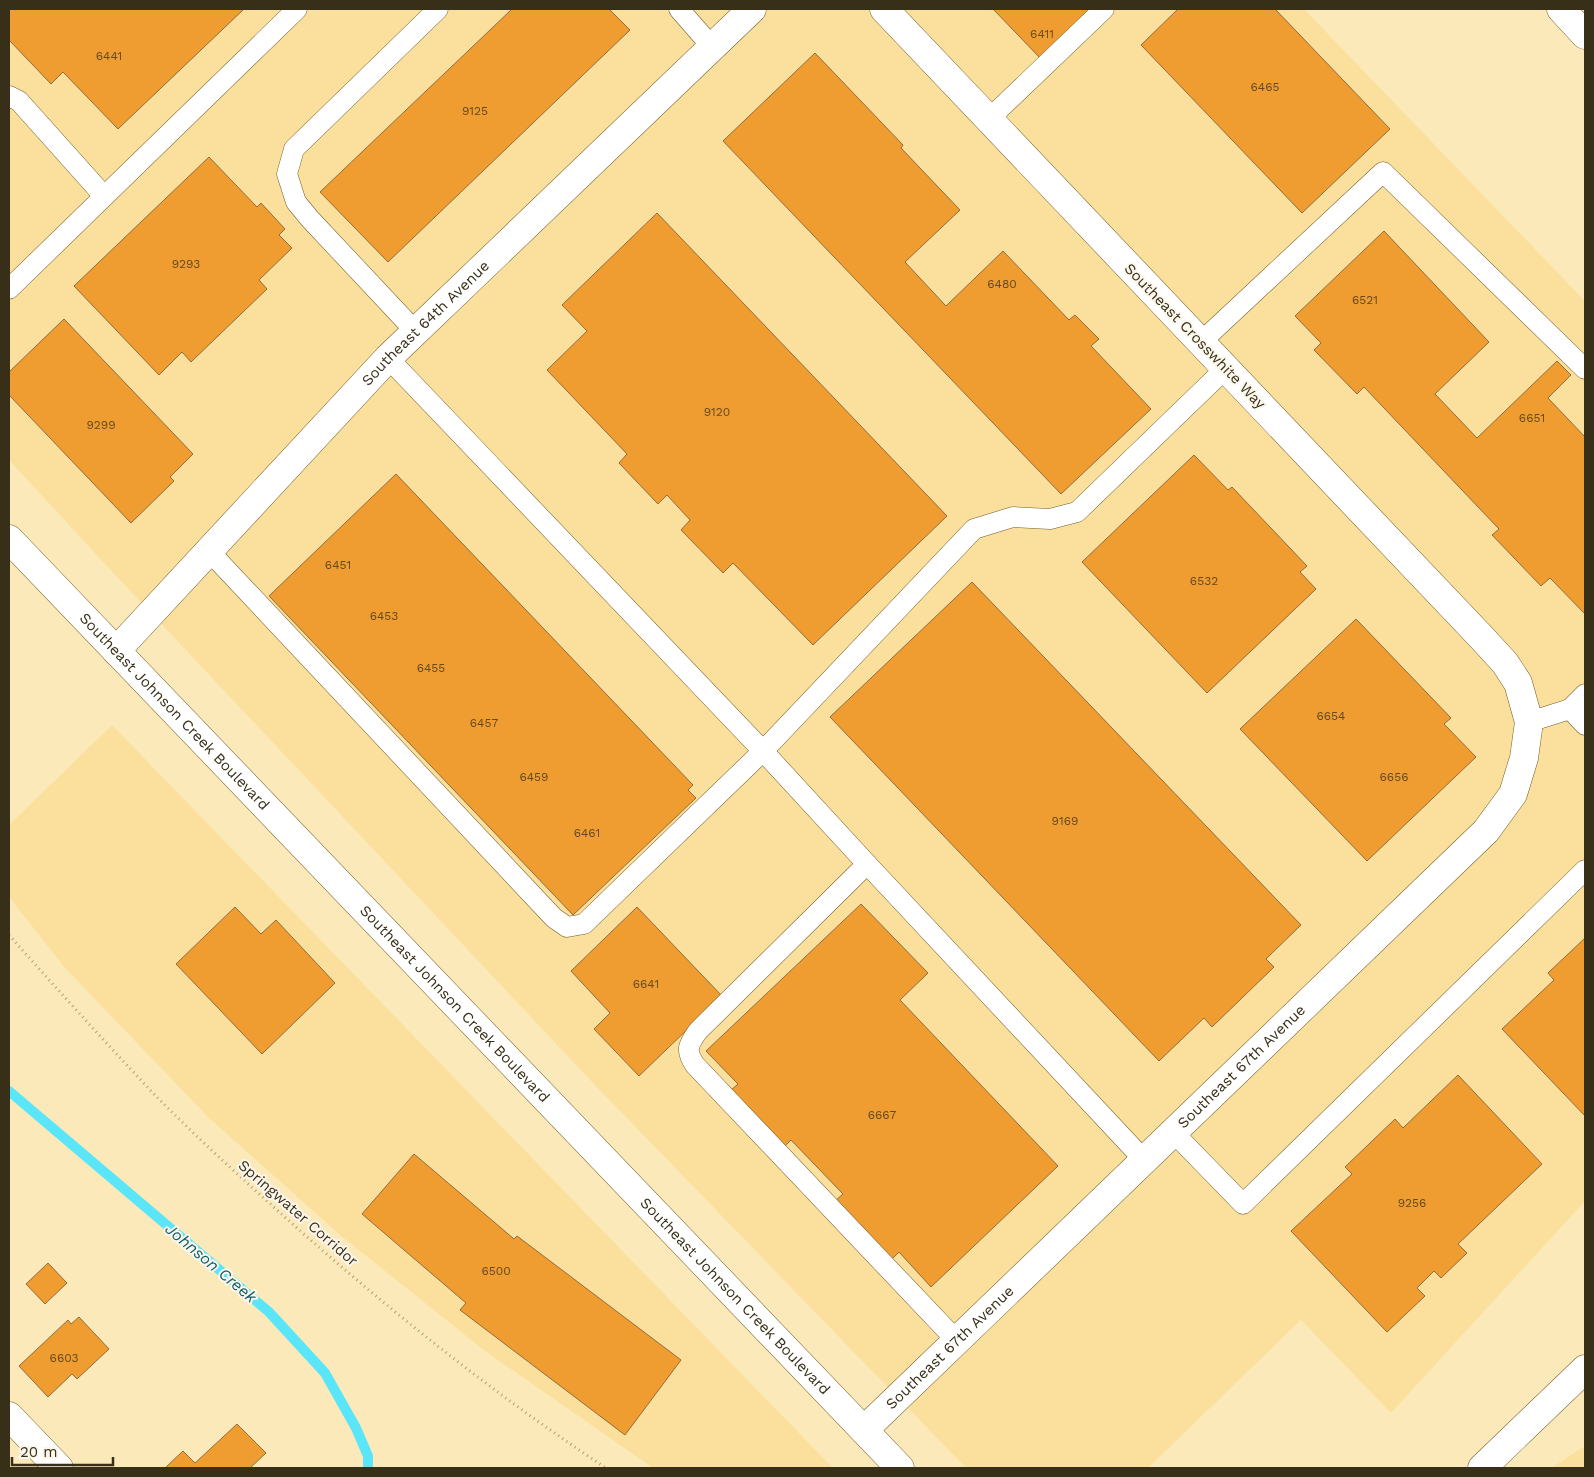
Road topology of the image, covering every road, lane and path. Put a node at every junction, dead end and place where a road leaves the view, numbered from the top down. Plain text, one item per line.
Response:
1 (297, 9) edge
2 (438, 9) edge
3 (679, 9) edge
4 (752, 9) edge
5 (884, 9) edge
6 (1104, 9) edge
7 (1560, 9) edge
8 (1585, 35) edge
9 (712, 47) junction
10 (9, 96) edge
11 (989, 119) junction
12 (104, 196) junction
13 (9, 289) edge
14 (416, 332) junction
15 (1201, 342) junction
16 (388, 358) junction
17 (1226, 368) junction
18 (1585, 369) edge
19 (9, 539) edge
20 (208, 551) junction
21 (116, 651) junction
22 (1505, 664) joint
23 (1585, 694) edge
24 (1570, 710) junction
25 (1529, 722) junction
26 (1585, 725) edge
27 (763, 751) junction
28 (867, 864) junction
29 (1585, 870) edge
30 (9, 935) edge
31 (1173, 1132) junction
32 (1144, 1160) junction
33 (957, 1341) junction
34 (1585, 1368) edge
35 (9, 1416) edge
36 (864, 1430) junction
37 (59, 1468) edge
38 (606, 1468) edge
39 (900, 1468) edge
40 (1482, 1468) edge

1 - 12 lane
2 - 14 lane
3 - 9 lane
4 - 9 street, Southeast 64th Avenue
5 - 11 street, Southeast Crosswhite Way
6 - 11 lane
7 - 8 street
9 - 14 street, Southeast 64th Avenue
10 - 12 lane
11 - 15 street, Southeast Crosswhite Way
12 - 13 lane
14 - 16 street, Southeast 64th Avenue
15 - 17 street, Southeast Crosswhite Way
15 - 18 lane
16 - 20 street, Southeast 64th Avenue
16 - 27 lane
17 - 22 street, Southeast Crosswhite Way
17 - 27 lane
19 - 21 street, Southeast Johnson Creek Boulevard
20 - 21 street, Southeast 64th Avenue
20 - 27 lane
21 - 36 street, Southeast Johnson Creek Boulevard
22 - 25 street, Southeast 67th Avenue
23 - 24 lane
24 - 25 lane
24 - 26 lane
25 - 31 street, Southeast 67th Avenue
27 - 28 lane
28 - 32 lane
28 - 33 lane
29 - 31 lane
30 - 38 path, Springwater Corridor
31 - 32 street, Southeast 67th Avenue
32 - 33 street, Southeast 67th Avenue
33 - 36 street, Southeast 67th Avenue
34 - 40 street
35 - 37 street
36 - 39 street, Southeast Johnson Creek Boulevard

